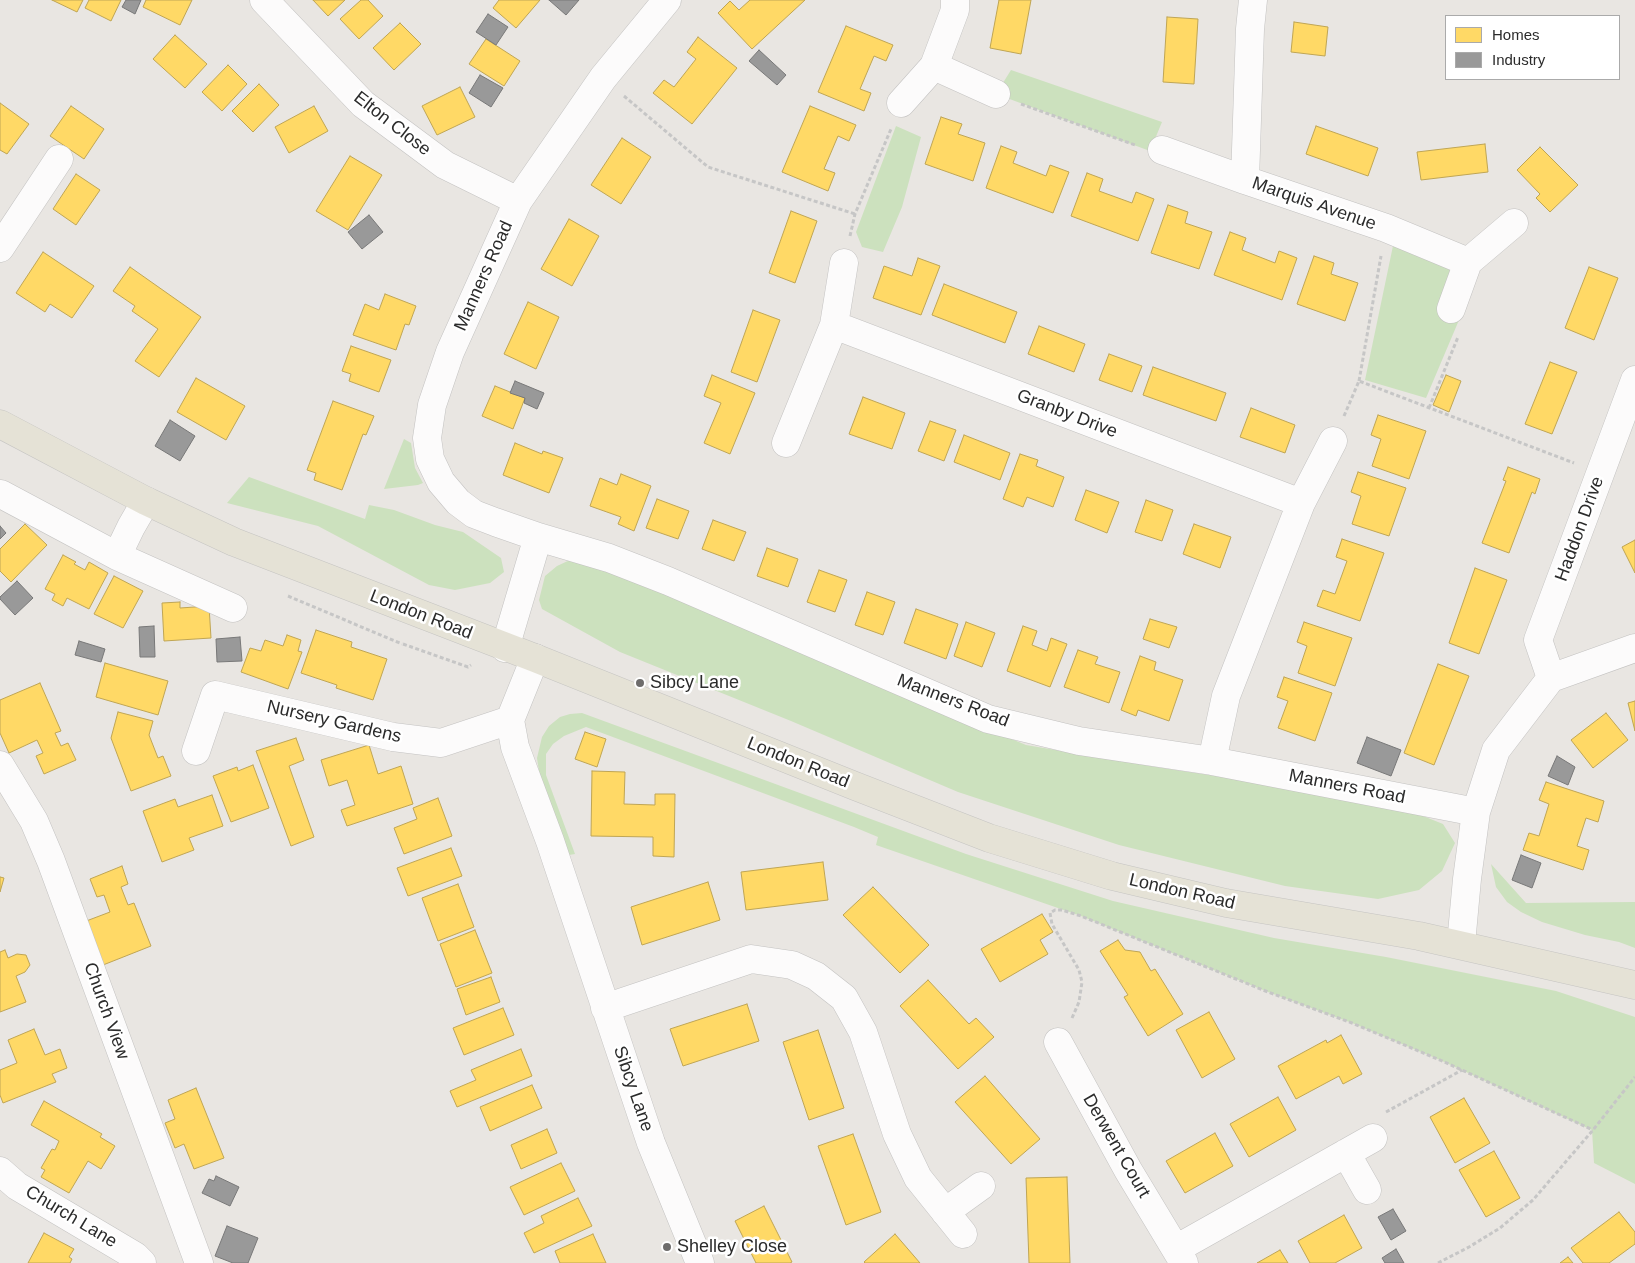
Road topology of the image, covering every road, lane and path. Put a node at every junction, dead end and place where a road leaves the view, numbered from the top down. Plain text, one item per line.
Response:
1 (264, 0) edge
2 (667, 0) edge
3 (954, 0) edge
4 (1253, 0) edge
5 (934, 66) junction
6 (602, 78) junction
7 (996, 94) joint
8 (902, 104) joint
9 (1162, 150) joint
10 (59, 159) dead end
11 (1245, 180) junction
12 (518, 201) junction
13 (855, 214) junction
14 (1514, 224) dead end
15 (1386, 228) junction
16 (0, 248) edge
17 (1468, 262) junction
18 (844, 263) joint
19 (1451, 309) dead end
20 (834, 324) junction
21 (1635, 380) edge
22 (1359, 381) junction
23 (0, 424) edge
24 (1333, 441) joint
25 (786, 443) dead end
26 (1600, 473) junction
27 (2, 494) dead end
28 (146, 501) junction
29 (1301, 503) junction
30 (538, 537) junction
31 (117, 556) junction
32 (233, 608) dead end
33 (505, 648) junction
34 (1635, 648) edge
35 (536, 658) junction
36 (1551, 678) junction
37 (510, 720) junction
38 (196, 751) dead end
39 (1212, 761) junction
40 (0, 765) edge
41 (1476, 812) junction
42 (1461, 944) junction
43 (1635, 985) edge
44 (605, 1008) junction
45 (1058, 1042) joint
46 (1462, 1070) junction
47 (1635, 1077) edge
48 (1593, 1130) junction
49 (1373, 1138) joint
50 (1346, 1152) junction
51 (0, 1171) edge
52 (981, 1186) dead end
53 (1367, 1190) dead end
54 (945, 1212) junction
55 (963, 1234) dead end
56 (1180, 1256) edge
57 (142, 1263) edge
58 (199, 1263) edge
59 (700, 1263) edge
60 (1438, 1263) edge

1 - 12 street, Elton Close
2 - 6 street, Manners Road
3 - 5 street
4 - 11 street, Marquis Avenue
5 - 7 street
5 - 8 street
6 - 12 street, Manners Road
6 - 13 path
7 - 9 path
8 - 13 path
9 - 11 street
10 - 16 street
11 - 15 street, Marquis Avenue
12 - 30 street, Manners Road
13 - 18 path
14 - 17 street
15 - 17 street, Marquis Avenue
15 - 22 path
17 - 19 street
18 - 20 street
20 - 25 street
20 - 29 street, Granby Drive
21 - 26 street, Haddon Drive
22 - 24 path
22 - 26 path
23 - 28 main road, London Road
24 - 29 street
26 - 36 street, Haddon Drive
27 - 31 street
28 - 31 street
28 - 33 main road, London Road
29 - 39 street
30 - 33 street
30 - 39 street, Manners Road
31 - 32 street
33 - 35 main road, London Road
34 - 36 street
35 - 37 street
35 - 42 main road, London Road
36 - 41 street
37 - 38 street, Nursery Gardens
37 - 44 street, Sibcy Lane
39 - 41 street, Manners Road
40 - 58 street, Church View
41 - 42 street
42 - 43 main road, London Road
44 - 54 street
44 - 59 street, Sibcy Lane
45 - 46 path
45 - 56 street, Derwent Court
46 - 48 path
46 - 49 path
47 - 48 path
48 - 60 path
49 - 50 street, Derwent Court
50 - 53 street
50 - 56 street, Derwent Court
51 - 57 street, Church Lane
52 - 54 street
54 - 55 street

